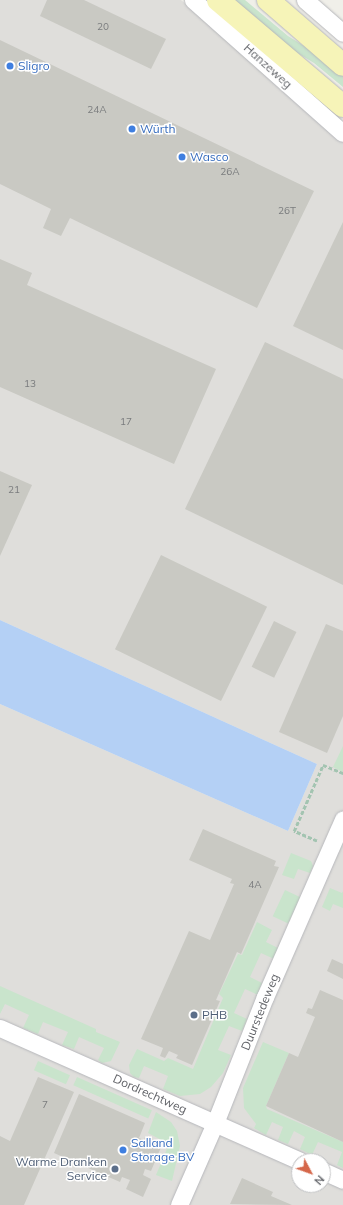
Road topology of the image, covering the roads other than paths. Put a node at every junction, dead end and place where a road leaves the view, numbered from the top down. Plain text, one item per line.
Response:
1 (193, 0) edge
2 (218, 0) edge
3 (268, 0) edge
4 (305, 0) edge
5 (343, 33) edge
6 (343, 65) edge
7 (343, 106) edge
8 (343, 132) edge
9 (343, 819) edge
10 (0, 1028) edge
11 (215, 1123) junction
12 (291, 1157) edge
13 (331, 1175) edge
14 (343, 1180) edge
15 (179, 1205) edge

1 - 8 street, Hanzeweg
2 - 7 main road, Hanzeweg
3 - 6 main road
4 - 5 street
9 - 11 street, Duurstedeweg
10 - 11 street, Dordrechtweg
11 - 12 street, Dordrechtweg
11 - 15 street, Duurstedeweg
13 - 14 street

